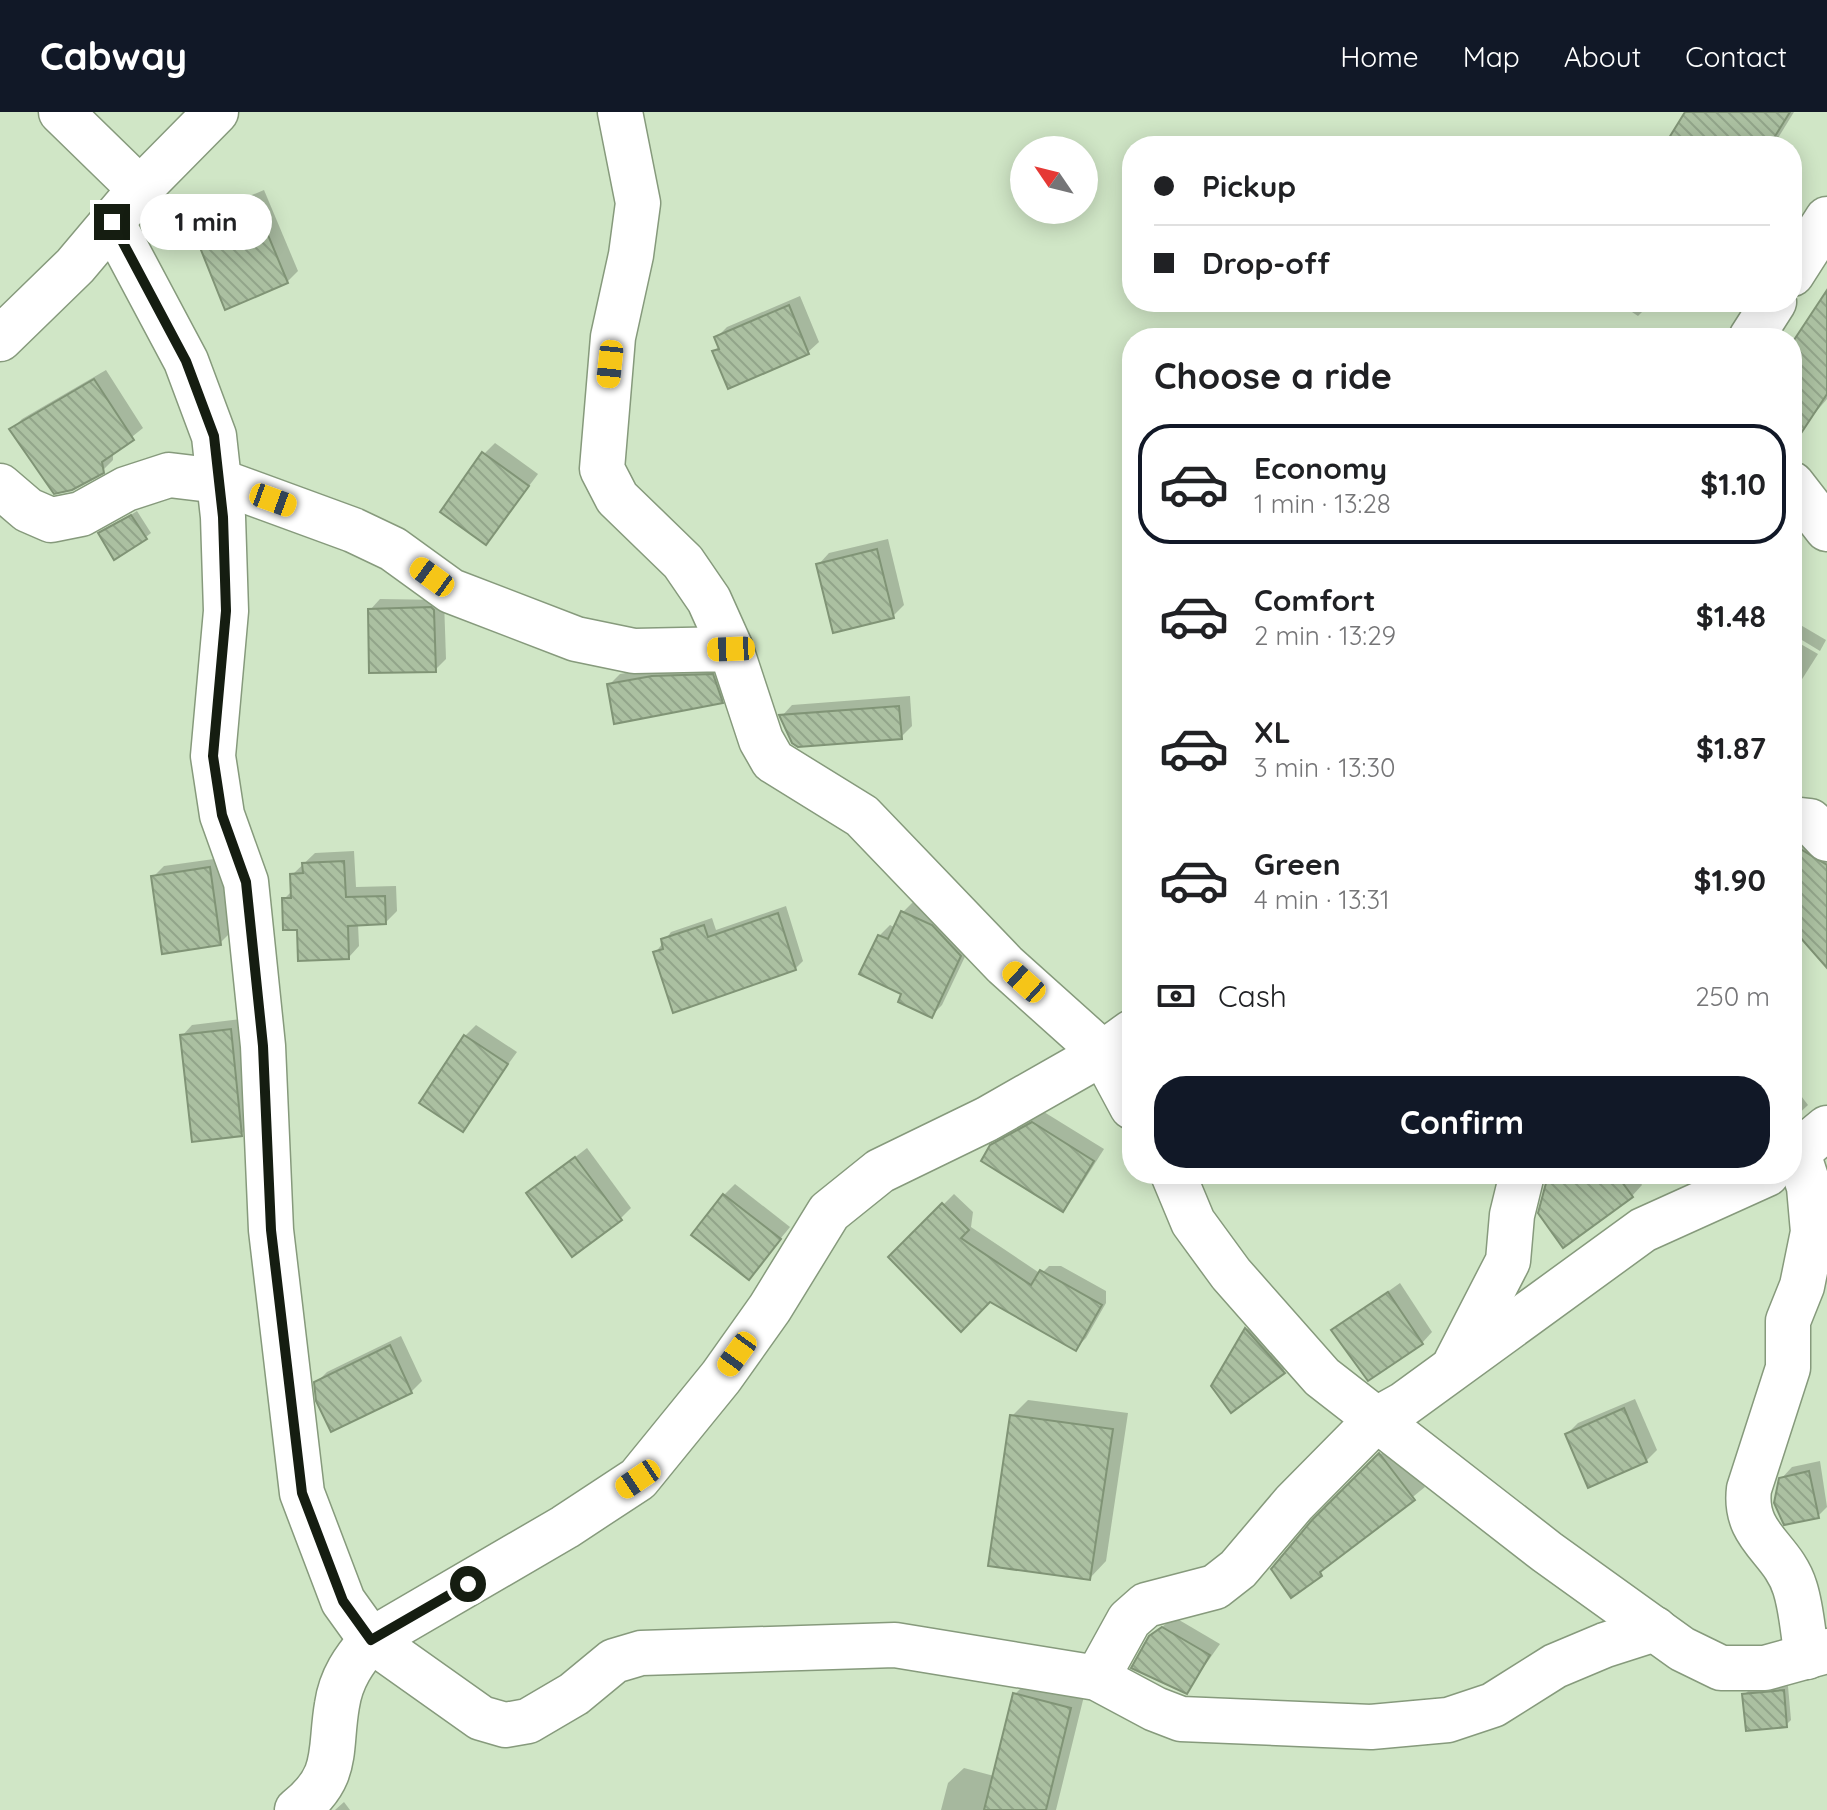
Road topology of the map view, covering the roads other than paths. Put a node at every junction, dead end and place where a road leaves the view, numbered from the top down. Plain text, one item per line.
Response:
1 (61, 112) edge
2 (216, 112) edge
3 (620, 112) edge
4 (140, 189) junction
5 (1827, 219) edge
6 (112, 222) junction
7 (1802, 258) edge
8 (0, 339) edge
9 (1802, 478) edge
10 (219, 481) junction
11 (0, 486) edge
12 (1827, 495) edge
13 (1802, 497) edge
14 (1827, 529) edge
15 (731, 649) junction
16 (1118, 1043) edge
17 (1803, 1153) edge
18 (1177, 1184) edge
19 (1520, 1184) edge
20 (1739, 1184) edge
21 (1453, 1369) junction
22 (1377, 1419) junction
23 (1655, 1629) junction
24 (371, 1640) junction
25 (1817, 1654) edge
26 (1097, 1678) junction
27 (297, 1810) edge

1 - 4 street
2 - 4 street
3 - 15 street
4 - 6 street
5 - 7 street
6 - 8 street
6 - 10 street
9 - 12 street
10 - 11 street
10 - 15 street
10 - 24 street
13 - 14 street
15 - 16 street
16 - 24 street
17 - 25 street
18 - 22 street
19 - 21 street
20 - 21 street
21 - 22 street
22 - 23 street
22 - 26 street
23 - 25 street
23 - 26 street
24 - 26 street
24 - 27 street

